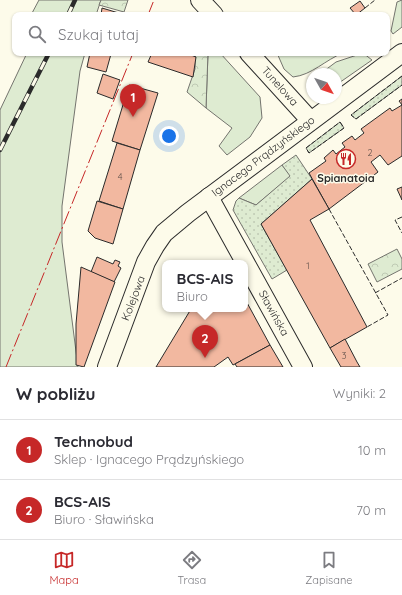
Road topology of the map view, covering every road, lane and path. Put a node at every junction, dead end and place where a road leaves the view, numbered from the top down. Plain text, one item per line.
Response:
1 (200, 0) edge
2 (211, 12) edge
3 (402, 53) edge
4 (252, 56) edge
5 (310, 120) junction
6 (209, 197) junction
7 (164, 233) joint
8 (244, 260) edge
9 (248, 268) edge
10 (107, 367) edge
11 (303, 367) edge

1 - 2 street
3 - 5 street, Ignacego Prądzyńskiego
4 - 5 street, Tunelowa
5 - 6 street, Ignacego Prądzyńskiego
6 - 7 street, Ignacego Prądzyńskiego
6 - 8 street, Sławińska
7 - 10 street, Kolejowa
9 - 11 street, Sławińska

